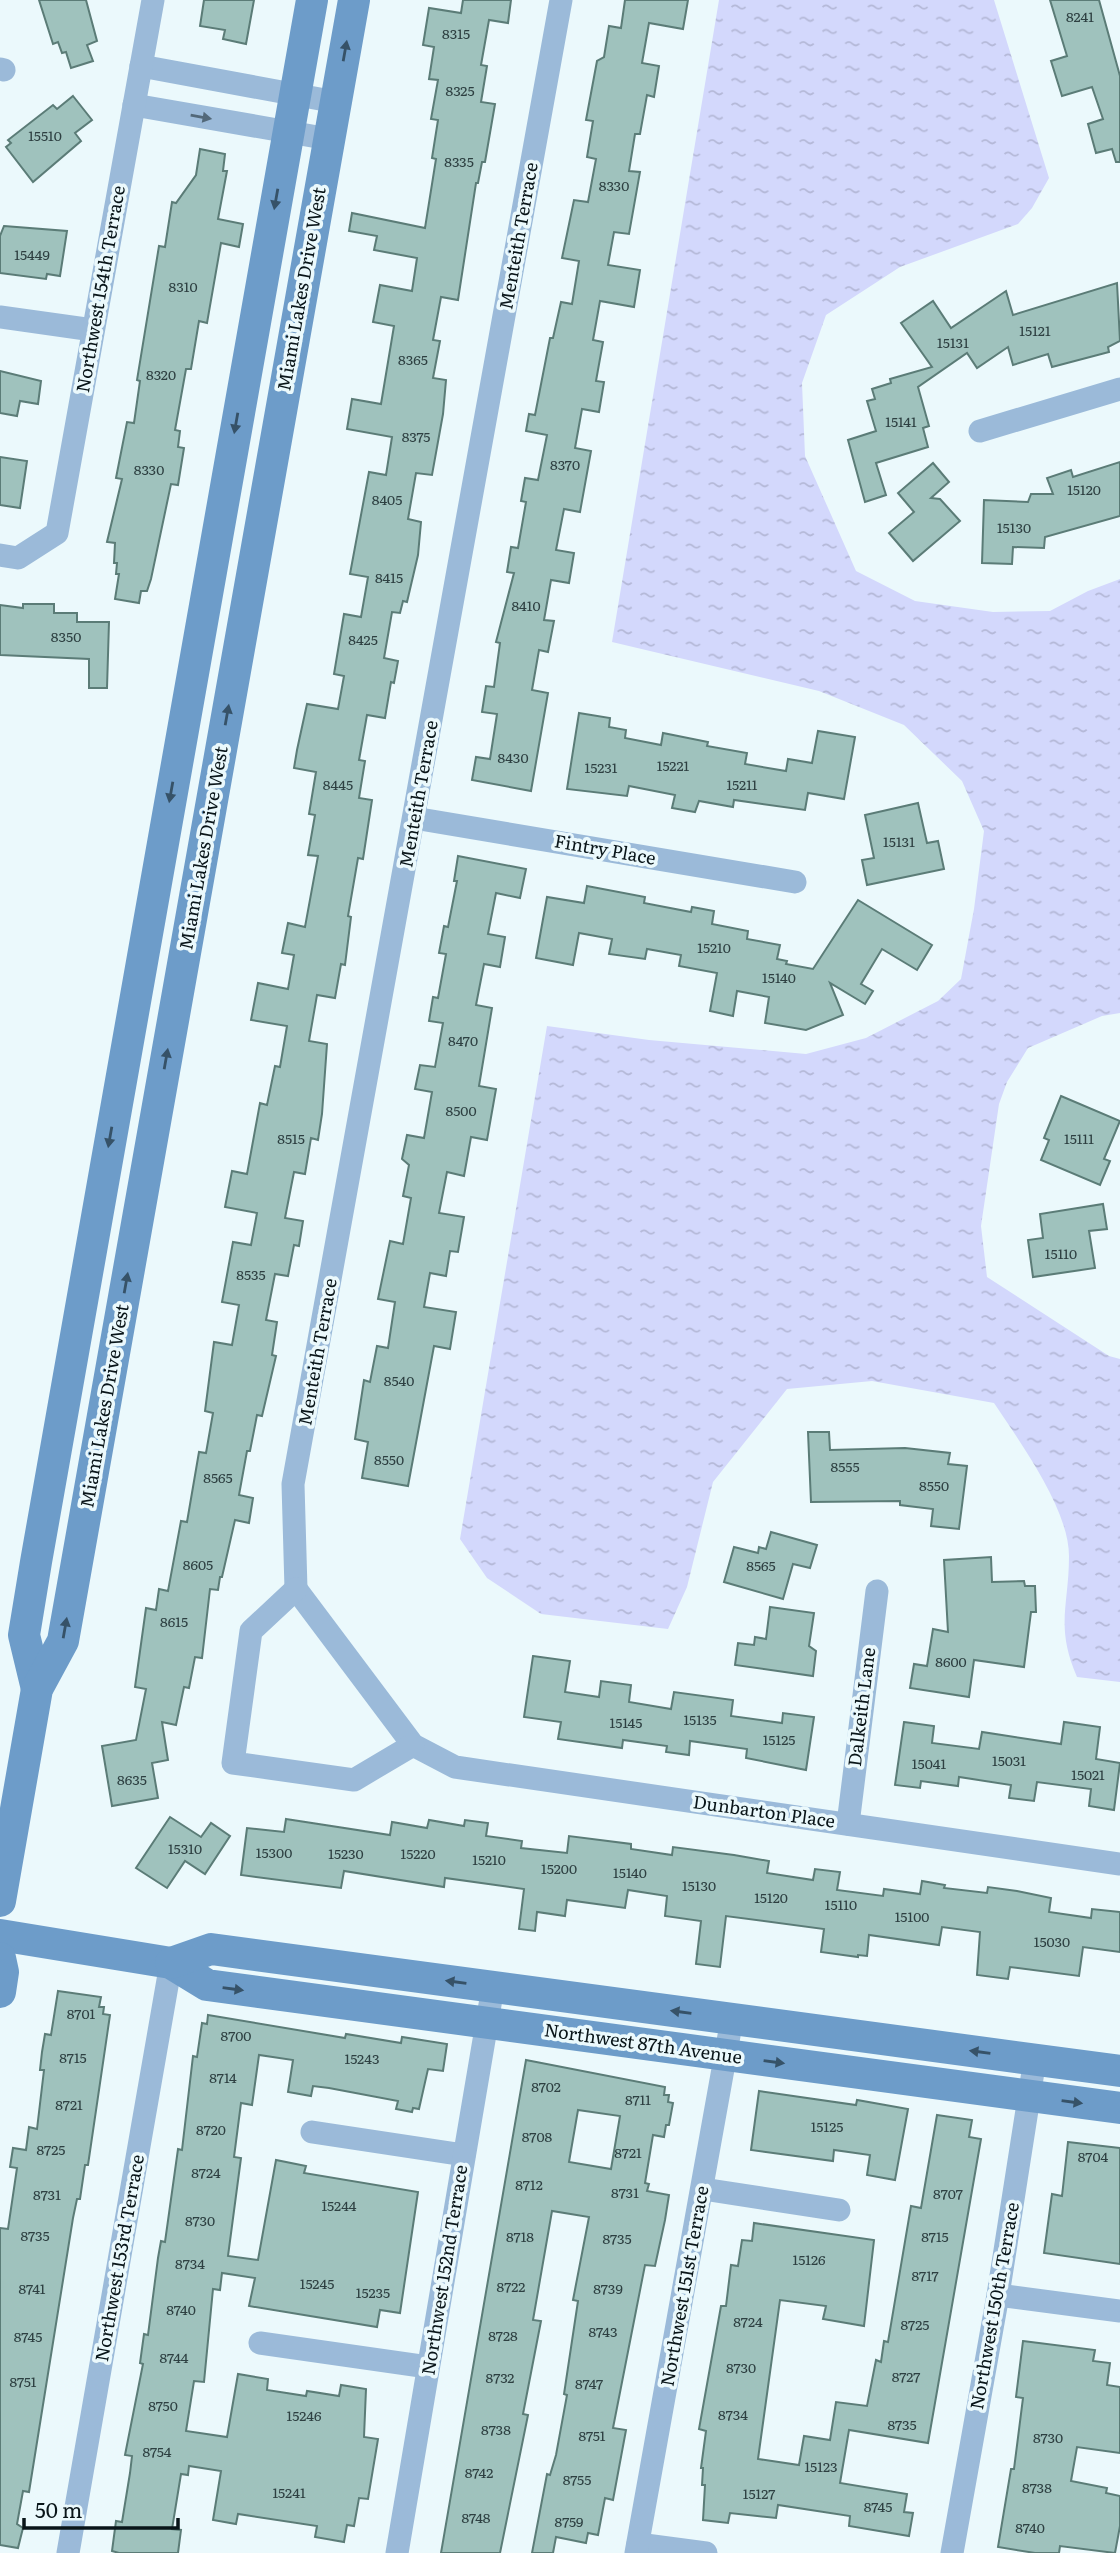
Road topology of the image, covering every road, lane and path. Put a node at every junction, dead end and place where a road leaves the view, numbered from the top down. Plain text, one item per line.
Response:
1 (153, 0) edge
2 (312, 0) edge
3 (354, 0) edge
4 (561, 0) edge
5 (141, 66) junction
6 (295, 95) junction
7 (335, 102) junction
8 (134, 105) junction
9 (288, 132) junction
10 (329, 139) junction
11 (0, 317) edge
12 (93, 330) junction
13 (1120, 389) edge
14 (980, 431) dead end
15 (9, 556) edge
16 (414, 818) junction
17 (795, 882) dead end
18 (296, 1589) junction
19 (877, 1591) dead end
20 (37, 1689) junction
21 (414, 1745) junction
22 (848, 1824) junction
23 (1120, 1864) edge
24 (0, 1900) edge
25 (0, 1935) edge
26 (0, 1958) edge
27 (171, 1963) junction
28 (493, 1987) junction
29 (0, 1992) edge
30 (732, 2019) junction
31 (487, 2023) junction
32 (726, 2055) junction
33 (1035, 2059) junction
34 (1120, 2071) edge
35 (1029, 2096) junction
36 (1120, 2108) edge
37 (312, 2132) dead end
38 (464, 2155) junction
39 (703, 2189) junction
40 (838, 2210) dead end
41 (998, 2295) junction
42 (1120, 2311) edge
43 (260, 2343) dead end
44 (428, 2367) junction
45 (638, 2549) edge
46 (68, 2553) edge
47 (397, 2553) edge
48 (706, 2553) edge
49 (952, 2553) edge

1 - 5 street, Northwest 154th Terrace
2 - 6 main road, Miami Lakes Drive West
7 -> 3 main road, Miami Lakes Drive West
4 - 16 street, Menteith Terrace
5 - 6 street
5 - 8 street, Northwest 154th Terrace
6 - 7 street
6 - 9 main road, Miami Lakes Drive West
7 - 10 main road, Miami Lakes Drive West
8 -> 9 street
8 - 12 street, Northwest 154th Terrace
9 - 10 street
9 -> 20 main road, Miami Lakes Drive West
20 -> 10 main road, Miami Lakes Drive West
11 - 12 street
12 - 15 street, Northwest 154th Terrace
13 - 14 street
16 - 17 street, Fintry Place
16 - 18 street, Menteith Terrace
18 - 21 street, Dunbarton Place
18 - 21 street
19 - 22 street, Dalkeith Lane
20 - 24 main road, Miami Lakes Drive West
21 - 22 street, Dunbarton Place
22 - 23 street, Dunbarton Place
25 - 27 main road, Northwest 87th Avenue
26 - 29 main road
28 -> 27 main road, Northwest 87th Avenue
27 -> 31 main road, Northwest 87th Avenue
27 - 46 street, Northwest 153rd Terrace
30 -> 28 main road, Northwest 87th Avenue
28 - 31 street, Northwest 152nd Terrace
30 - 32 street, Northwest 151st Terrace
33 -> 30 main road, Northwest 87th Avenue
31 - 32 main road, Northwest 87th Avenue
31 - 38 street, Northwest 152nd Terrace
32 -> 35 main road, Northwest 87th Avenue
32 - 39 street, Northwest 151st Terrace
33 - 34 main road, Northwest 87th Avenue
33 - 35 street, Northwest 150th Terrace
35 -> 36 main road, Northwest 87th Avenue
35 - 41 street, Northwest 150th Terrace
37 - 38 street
38 - 44 street, Northwest 152nd Terrace
39 - 40 street
39 - 45 street, Northwest 151st Terrace
41 - 42 street
41 - 49 street, Northwest 150th Terrace
43 - 44 street
44 - 47 street, Northwest 152nd Terrace
45 - 48 street

